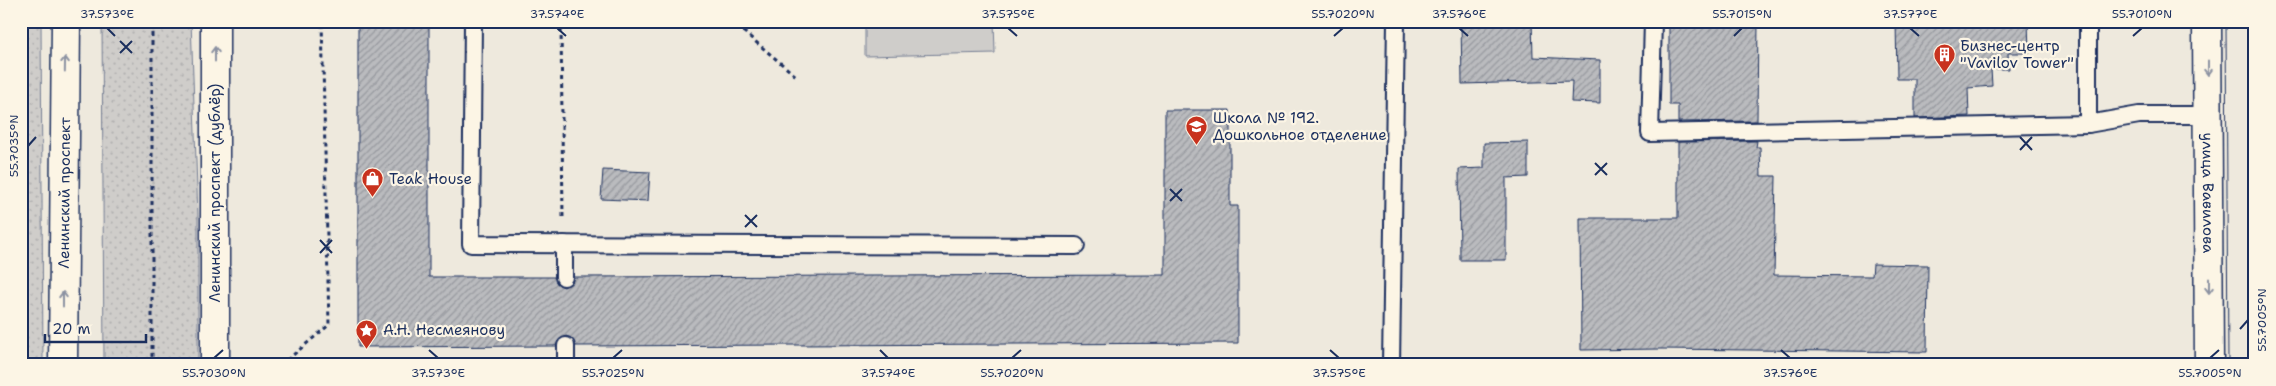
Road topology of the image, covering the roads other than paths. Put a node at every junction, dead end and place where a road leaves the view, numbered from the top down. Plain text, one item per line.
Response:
1 (66, 21) edge
2 (215, 21) edge
3 (473, 21) edge
4 (1396, 21) edge
5 (1653, 21) edge
6 (2088, 21) edge
7 (2207, 21) edge
8 (2208, 115) junction
9 (2088, 124) junction
10 (564, 244) junction
11 (1076, 246) dead end
12 (564, 277) dead end
13 (566, 346) dead end
14 (63, 365) edge
15 (215, 365) edge
16 (566, 365) edge
17 (1391, 365) edge
18 (2209, 365) edge

14 -> 1 main road, Ленинский проспект
15 -> 2 main road, Ленинский проспект (дублёр)
3 - 10 lane
4 - 17 lane
5 - 9 lane
6 - 9 lane
7 -> 8 main road, улица Вавилова
8 - 9 lane
8 -> 18 main road, улица Вавилова
10 - 11 lane
10 - 12 lane
13 - 16 lane

